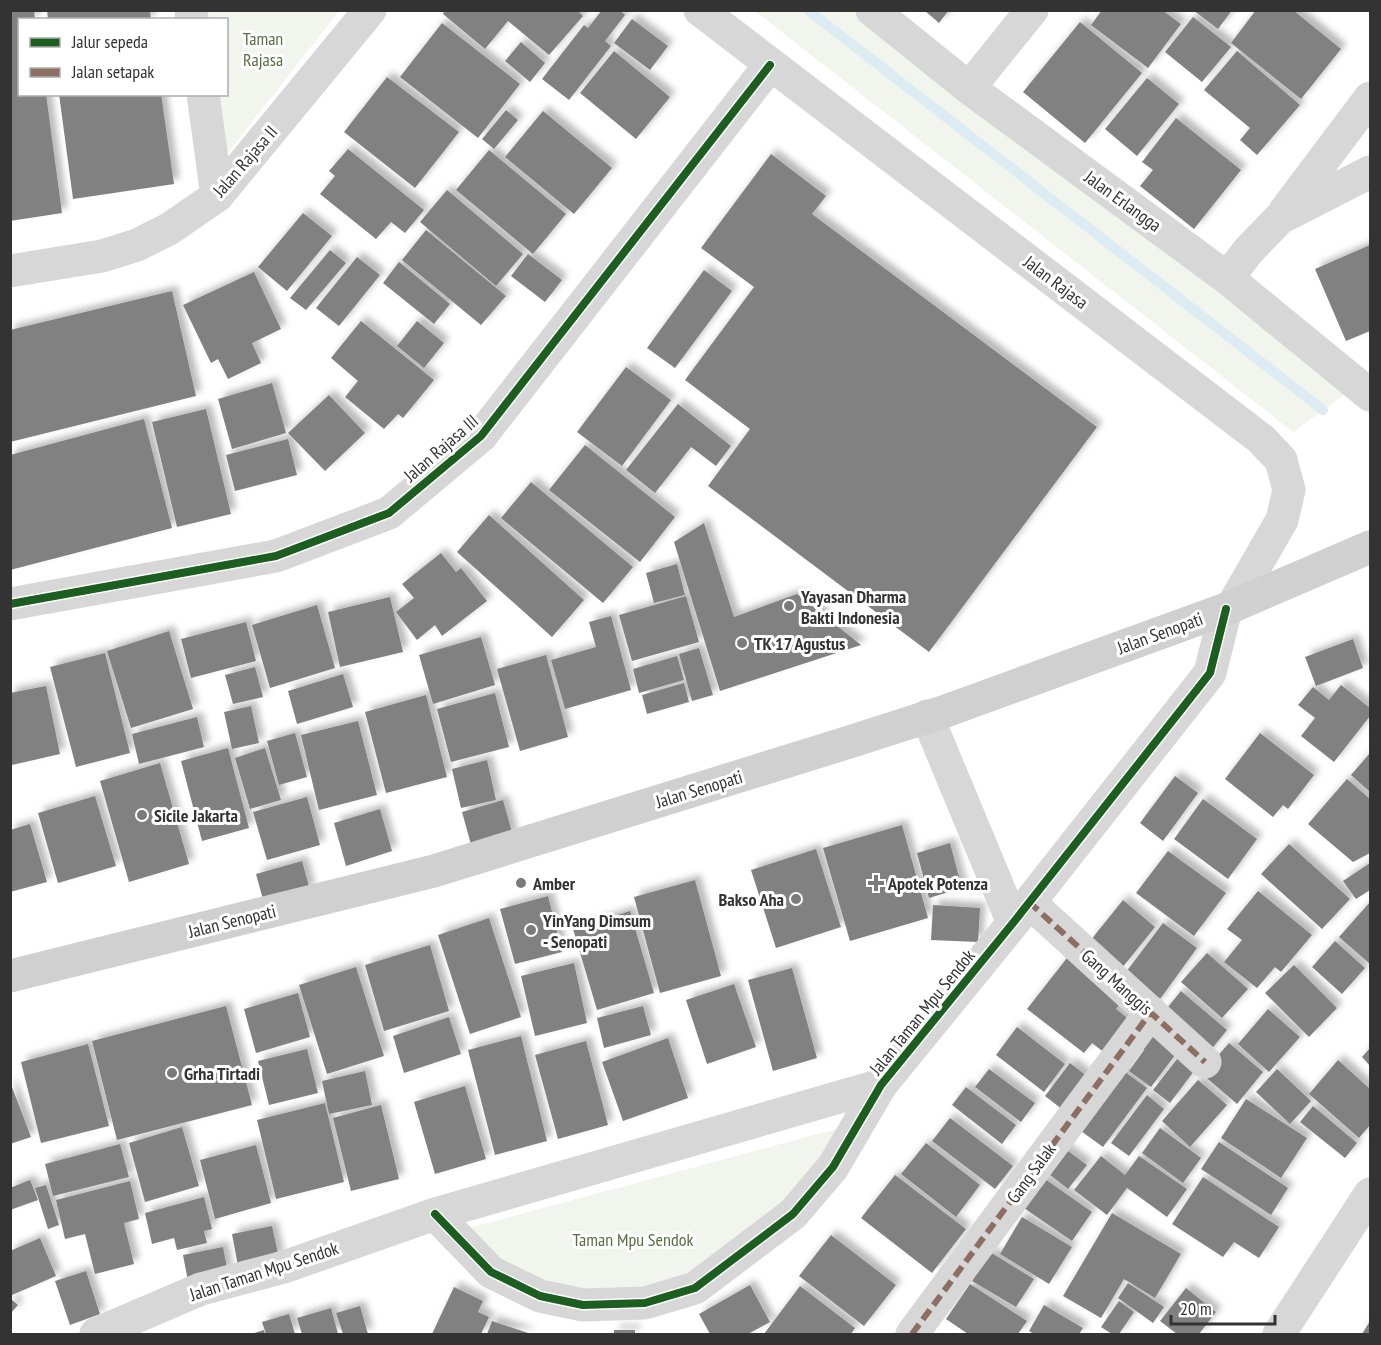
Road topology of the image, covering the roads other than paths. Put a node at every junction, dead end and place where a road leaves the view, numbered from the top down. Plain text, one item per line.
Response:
1 (370, 10) edge
2 (700, 10) edge
3 (872, 10) edge
4 (1032, 10) edge
5 (770, 65) junction
6 (969, 88) junction
7 (203, 96) edge
8 (1371, 98) edge
9 (1371, 172) edge
10 (217, 196) junction
11 (1280, 218) junction
12 (10, 271) edge
13 (1227, 278) junction
14 (1371, 395) edge
15 (1368, 550) edge
16 (10, 604) edge
17 (1230, 607) junction
18 (927, 716) junction
19 (1021, 913) junction
20 (10, 976) edge
21 (1151, 1012) junction
22 (1205, 1062) dead end
23 (881, 1085) junction
24 (1371, 1194) edge
25 (435, 1214) junction
26 (96, 1335) edge
27 (912, 1335) edge
28 (1279, 1335) edge

1 - 10 street, Jalan Rajasa II
2 - 5 street, Jalan Rajasa
3 - 6 street, Jalan Erlangga
4 - 6 street
5 - 16 street, Jalan Rajasa III
5 - 17 street, Jalan Rajasa
6 - 13 street, Jalan Erlangga
7 - 10 street
8 - 11 street
9 - 11 street
10 - 12 street, Jalan Rajasa II
11 - 13 street
13 - 14 street, Jalan Erlangga
15 - 17 main road, Jalan Senopati
17 - 18 main road, Jalan Senopati
17 - 19 street, Jalan Taman Mpu Sendok
18 - 19 street
18 - 20 main road, Jalan Senopati
19 - 21 street, Gang Manggis
19 - 23 street, Jalan Taman Mpu Sendok
21 - 22 street, Gang Manggis
21 - 27 street, Gang Salak
23 - 25 street, Jalan Taman Mpu Sendok
23 - 25 street, Jalan Taman Mpu Sendok
24 - 28 street
25 - 26 street, Jalan Taman Mpu Sendok

